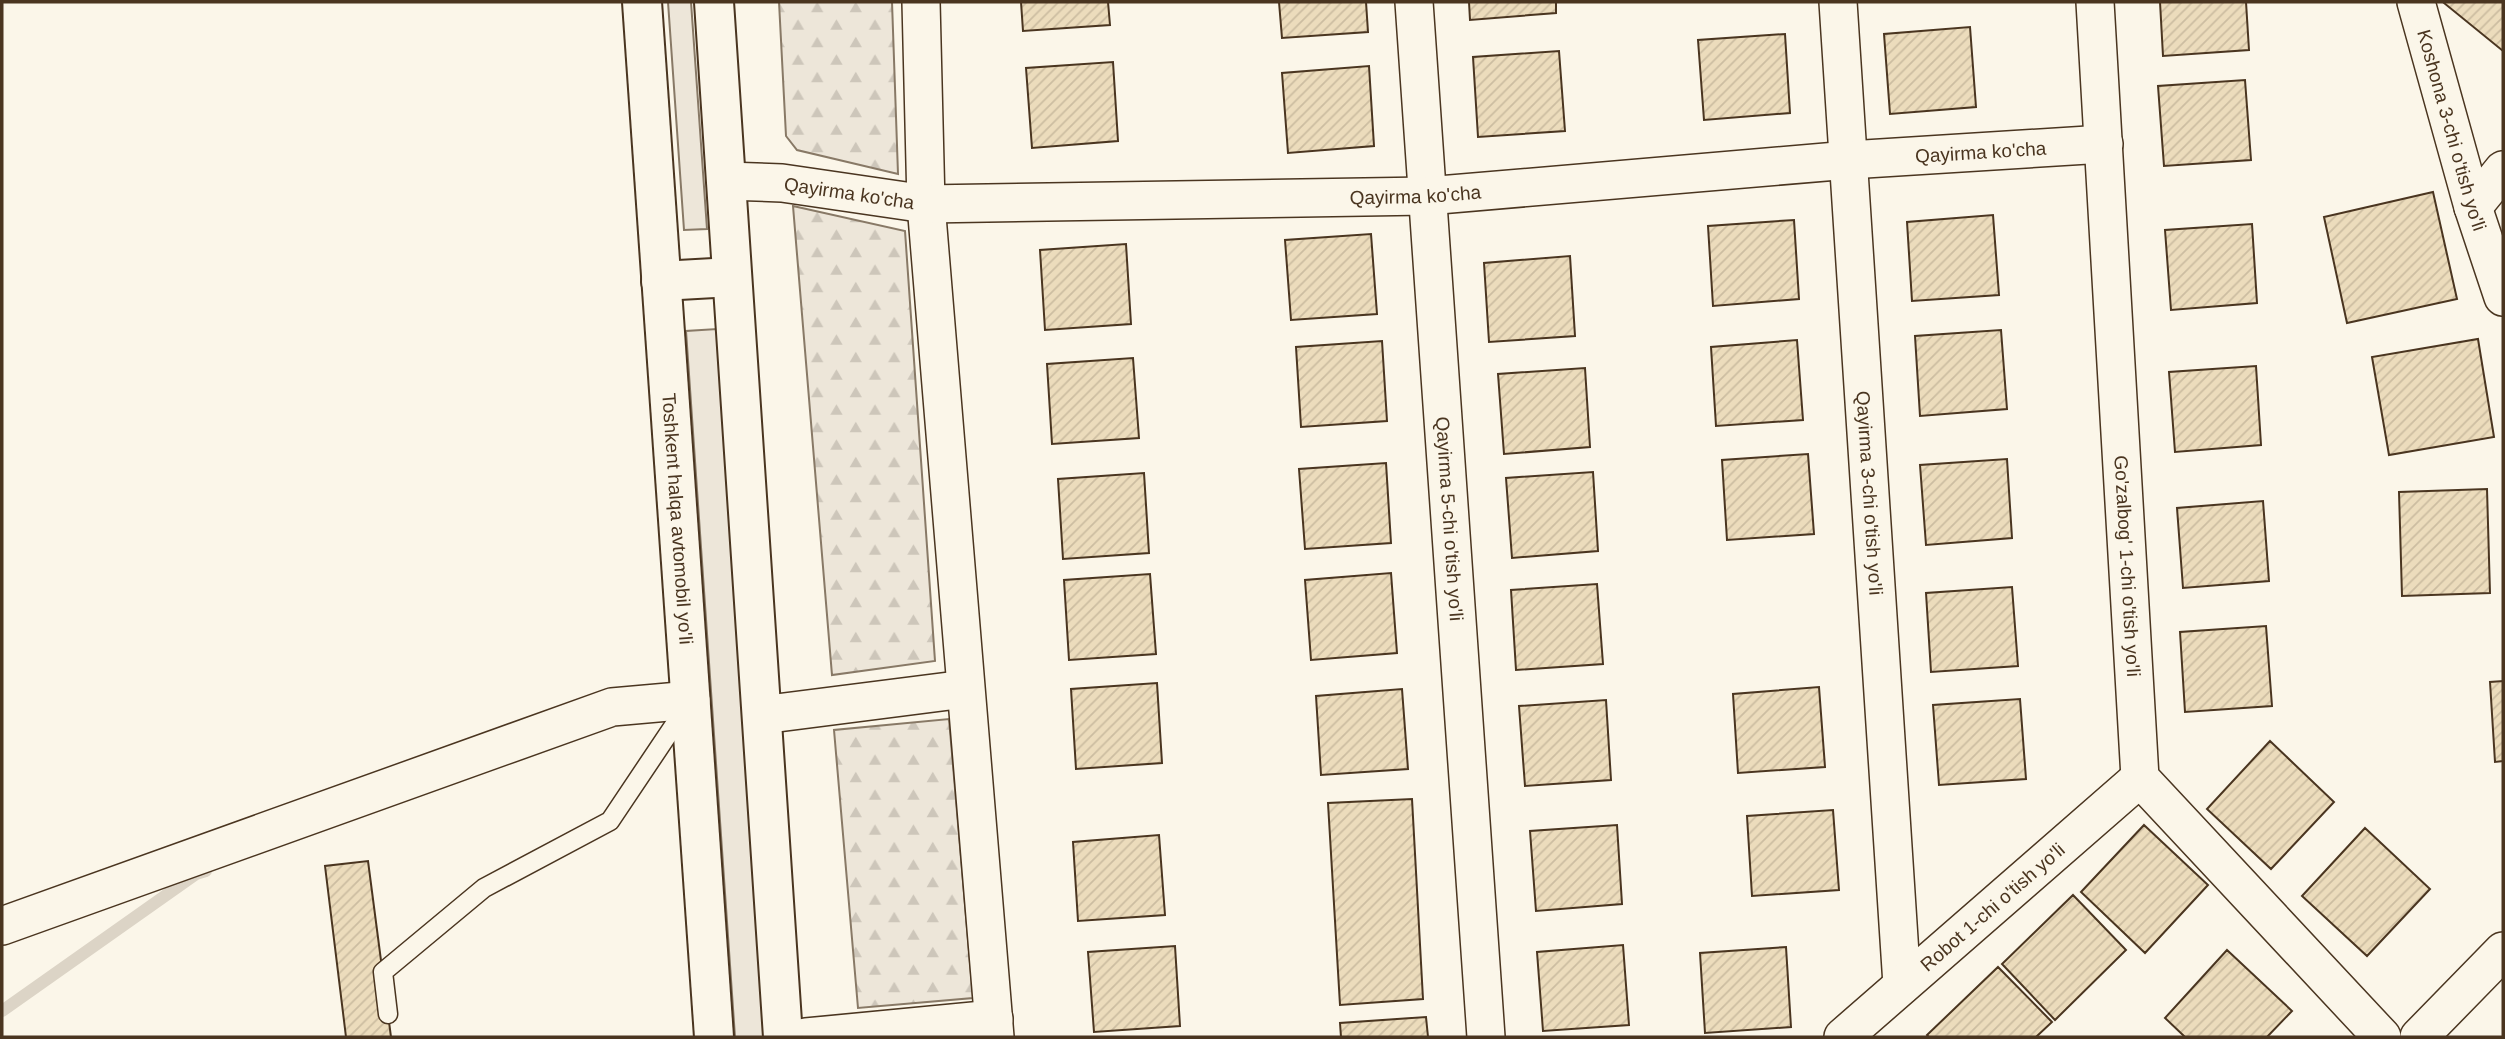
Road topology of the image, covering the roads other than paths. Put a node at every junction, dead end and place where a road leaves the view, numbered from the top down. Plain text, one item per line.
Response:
1 (642, 2) edge
2 (714, 2) edge
3 (921, 2) edge
4 (1414, 2) edge
5 (1838, 2) edge
6 (2095, 2) edge
7 (2416, 2) edge
8 (2104, 144) junction
9 (1849, 160) junction
10 (2503, 170) edge
11 (726, 181) junction
12 (1427, 195) junction
13 (926, 204) junction
14 (2473, 207) junction
15 (732, 276) junction
16 (662, 281) junction
17 (2503, 297) edge
18 (965, 689) junction
19 (691, 700) junction
20 (762, 715) junction
21 (2140, 778) junction
22 (2, 926) edge
23 (2503, 951) edge
24 (1902, 985) junction
25 (388, 1014) dead end
26 (994, 1028) edge
27 (713, 1037) edge
28 (783, 1037) edge
29 (806, 1037) edge
30 (1486, 1037) edge
31 (1843, 1037) edge
32 (2382, 1037) edge
33 (2419, 1037) edge

1 - 16 highway, Toshkent halqa avtomobil yo'li
2 - 11 highway
3 - 13 street
4 - 12 street, Qayirma 5-chi o'tish yo'li
5 - 9 street, Qayirma 3-chi o'tish yo'li
6 - 8 street, Go'zalbog' 1-chi o'tish yo'li
7 - 14 street, Koshona 3-chi o'tish yo'li
8 - 9 street, Qayirma ko'cha
8 - 21 street, Go'zalbog' 1-chi o'tish yo'li
9 - 12 street, Qayirma ko'cha
9 - 24 street, Qayirma 3-chi o'tish yo'li
10 - 14 street
11 - 13 street, Qayirma ko'cha
11 - 15 highway
12 - 13 street, Qayirma ko'cha
12 - 30 street, Qayirma 5-chi o'tish yo'li
13 - 18 street
14 - 17 street, Koshona 3-chi o'tish yo'li
15 - 16 highway
15 - 20 highway
16 - 19 highway, Toshkent halqa avtomobil yo'li
18 - 20 street
18 - 26 street
19 - 22 street
19 - 25 lane
19 - 27 highway, Toshkent halqa avtomobil yo'li
20 - 28 highway
21 - 24 street, Robot 1-chi o'tish yo'li
21 - 32 street
23 - 33 street
24 - 31 street, Robot 1-chi o'tish yo'li
26 - 29 street

